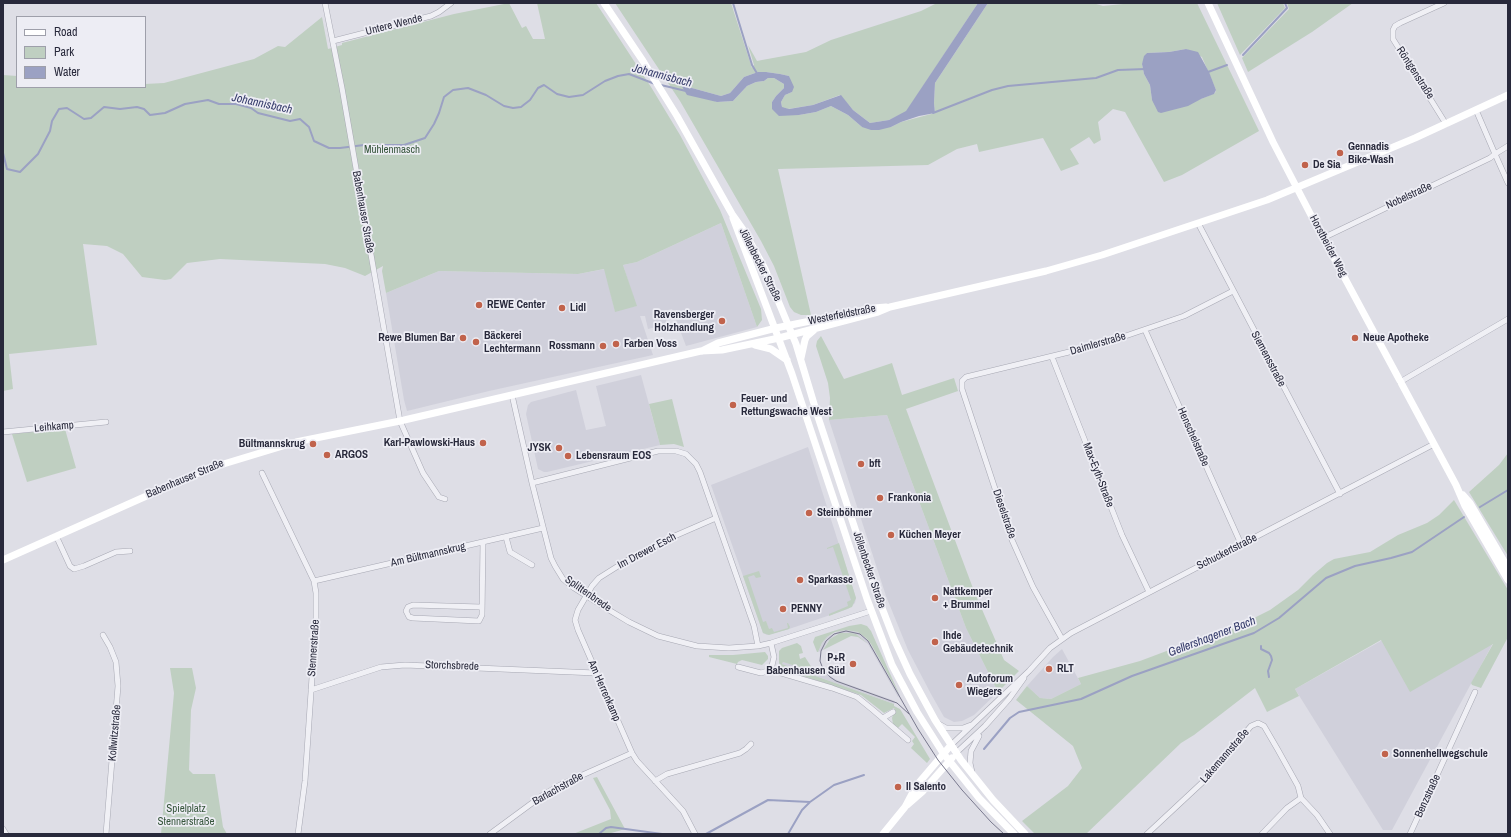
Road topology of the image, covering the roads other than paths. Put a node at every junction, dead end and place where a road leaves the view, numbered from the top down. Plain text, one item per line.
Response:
1 (325, 3) edge
2 (450, 3) edge
3 (604, 3) edge
4 (1208, 3) edge
5 (1444, 3) edge
6 (333, 41) junction
7 (1508, 96) edge
8 (1476, 110) junction
9 (1446, 124) junction
10 (1508, 146) edge
11 (1495, 154) junction
12 (1508, 183) edge
13 (1297, 188) junction
14 (732, 214) junction
15 (1198, 223) junction
16 (1323, 238) junction
17 (1233, 291) junction
18 (890, 307) junction
19 (1508, 319) edge
20 (789, 325) junction
21 (776, 328) junction
22 (816, 329) junction
23 (1145, 330) junction
24 (793, 335) junction
25 (779, 338) junction
26 (751, 344) junction
27 (701, 351) junction
28 (1052, 357) junction
29 (800, 358) junction
30 (788, 361) junction
31 (1400, 382) junction
32 (961, 384) joint
33 (512, 395) junction
34 (400, 421) junction
35 (106, 422) dead end
36 (3, 432) edge
37 (1434, 444) junction
38 (262, 473) dead end
39 (532, 483) junction
40 (1456, 485) junction
41 (1340, 494) junction
42 (445, 499) dead end
43 (716, 518) junction
44 (543, 528) junction
45 (55, 537) junction
46 (506, 537) junction
47 (483, 542) junction
48 (1241, 544) junction
49 (130, 551) dead end
50 (3, 560) edge
51 (532, 565) dead end
52 (1508, 568) edge
53 (1508, 580) edge
54 (314, 581) junction
55 (1149, 592) junction
56 (586, 596) junction
57 (481, 607) junction
58 (882, 608) junction
59 (871, 611) junction
60 (103, 635) dead end
61 (1062, 639) junction
62 (771, 643) junction
63 (758, 646) junction
64 (738, 667) dead end
65 (771, 670) junction
66 (1029, 671) junction
67 (596, 673) junction
68 (311, 690) junction
69 (1475, 692) dead end
70 (893, 712) dead end
71 (883, 718) junction
72 (936, 720) junction
73 (972, 725) junction
74 (985, 726) junction
75 (908, 740) dead end
76 (751, 744) dead end
77 (951, 745) junction
78 (956, 753) junction
79 (632, 754) junction
80 (943, 754) junction
81 (949, 761) junction
82 (977, 780) junction
83 (655, 781) junction
84 (1301, 798) junction
85 (905, 807) junction
86 (3, 829) edge
87 (6, 834) edge
88 (106, 834) edge
89 (298, 834) edge
90 (490, 834) edge
91 (695, 834) edge
92 (883, 834) edge
93 (1014, 834) edge
94 (1025, 834) edge
95 (1148, 834) edge
96 (1262, 834) edge
97 (1330, 834) edge
98 (1410, 834) edge

1 - 6 street, Babenhauser Straße
2 - 6 street, Untere Wende
3 - 14 main road, Jöllenbecker Straße
4 - 13 main road, Horstheider Weg
5 - 9 street, Röntgenstraße
6 - 34 street, Babenhauser Straße
7 - 8 main road
8 - 9 main road
8 - 11 street
9 - 13 main road
10 - 11 street, Nobelstraße
11 - 12 street
11 - 16 street, Nobelstraße
13 - 15 main road
13 - 16 main road, Horstheider Weg
14 - 20 main road, Jöllenbecker Straße
14 - 21 main road, Jöllenbecker Straße
15 - 17 street, Siemensstraße
15 - 18 main road
16 - 31 main road, Horstheider Weg
17 - 23 street, Daimlerstraße
17 - 41 street, Siemensstraße
18 - 20 main road, Westerfeldstraße
18 - 22 main road, Westerfeldstraße
19 - 31 street
20 - 21 main road, Westerfeldstraße
20 - 24 main road, Jöllenbecker Straße
21 - 25 main road, Jöllenbecker Straße
21 - 27 main road
22 - 24 main road, Westerfeldstraße
22 - 29 main road
23 - 28 street, Daimlerstraße
23 - 48 street, Henschelstraße
24 - 25 main road, Westerfeldstraße
24 - 29 main road, Jöllenbecker Straße
25 - 26 main road
25 - 30 main road, Jöllenbecker Straße
26 - 27 main road
26 - 30 main road
27 - 33 main road
28 - 32 street, Daimlerstraße
28 - 55 street, Max-Eyth-Straße
29 - 58 main road, Jöllenbecker Straße
30 - 59 main road, Jöllenbecker Straße
31 - 37 main road, Horstheider Weg
32 - 61 street, Dieselstraße
33 - 34 main road
33 - 39 street, Splittenbrede
34 - 42 street, Babenhauser Straße
34 - 45 main road, Babenhauser Straße
35 - 36 street, Leihkamp
37 - 40 main road, Horstheider Weg
37 - 41 street, Schuckertstraße
38 - 54 street, Stennerstraße
39 - 43 street
39 - 44 street, Splittenbrede
40 - 52 main road, Horstheider Weg
40 - 53 main road, Horstheider Weg
41 - 48 street, Schuckertstraße
43 - 56 street, Im Drewer Esch
43 - 63 street
44 - 46 street, Am Bültmannskrug
44 - 56 street, Splittenbrede
45 - 49 street
45 - 50 main road, Babenhauser Straße
46 - 47 street, Am Bültmannskrug
46 - 51 street
47 - 54 street, Am Bültmannskrug
47 - 57 street
48 - 55 street, Schuckertstraße
54 - 68 street, Stennerstraße
55 - 61 street, Schuckertstraße
56 - 63 street, Splittenbrede
56 - 67 street, Am Herrenkamp
57 - 57 street
58 - 59 main road, Splittenbrede
58 - 72 main road, Jöllenbecker Straße
59 - 62 street, Splittenbrede
59 - 80 main road, Jöllenbecker Straße
60 - 88 street, Kollwitzstraße
61 - 66 street, Schuckertstraße
62 - 63 street, Splittenbrede
62 - 65 street
64 - 65 street
65 - 71 street
66 - 73 street, Schuckertstraße
66 - 74 street, Schuckertstraße
67 - 68 street, Storchsbrede
67 - 79 street, Am Herrenkamp
68 - 89 street, Stennerstraße
69 - 98 street, Benzstraße
70 - 71 street
71 - 75 street
72 - 73 street
72 - 77 main road, Jöllenbecker Straße
73 - 77 street, Schuckertstraße
74 - 78 street, Schuckertstraße
74 - 82 street, Schuckertstraße
76 - 83 street
77 - 78 main road, Jöllenbecker Straße
77 - 80 main road
78 - 81 main road
78 - 82 main road, Jöllenbecker Straße
79 - 83 street, Am Herrenkamp
79 - 90 street, Barlachstraße
80 - 81 main road, Jöllenbecker Straße
80 - 85 main road
81 - 85 main road
81 - 93 main road, Jöllenbecker Straße
82 - 94 main road, Jöllenbecker Straße
83 - 91 street, Am Herrenkamp
84 - 95 street, Lakemannstraße
84 - 96 street
84 - 97 street
85 - 92 main road
86 - 87 street

